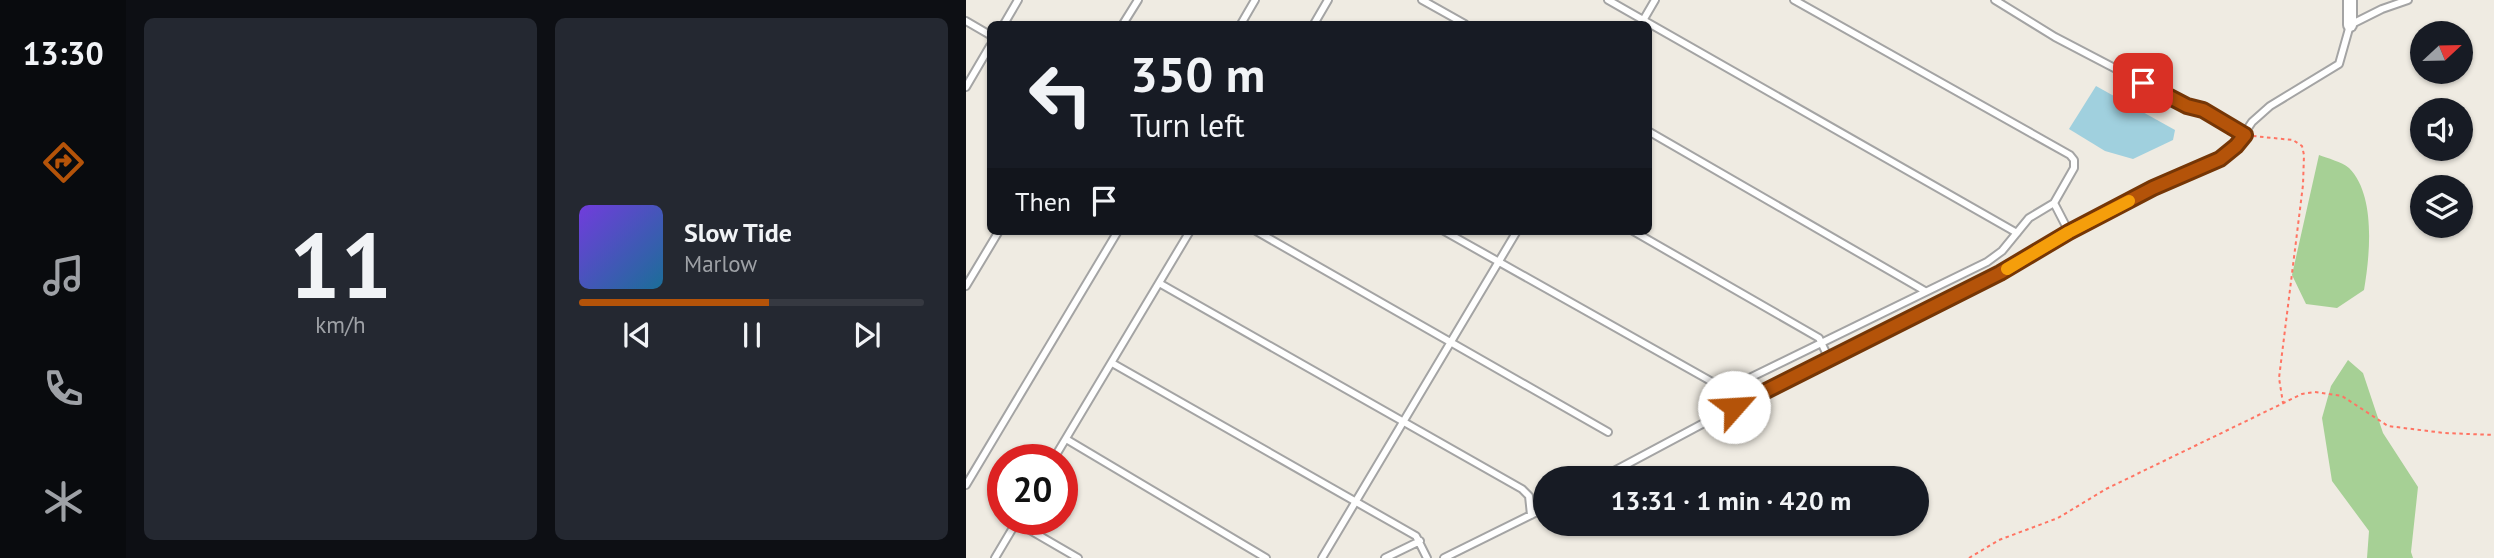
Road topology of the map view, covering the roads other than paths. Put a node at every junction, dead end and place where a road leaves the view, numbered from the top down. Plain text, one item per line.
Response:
1 (1018, 0) edge
2 (1138, 0) edge
3 (1255, 0) edge
4 (1328, 0) edge
5 (1422, 0) edge
6 (1608, 0) edge
7 (1656, 0) edge
8 (1794, 0) edge
9 (1995, 0) edge
10 (2350, 0) edge
11 (2383, 0) edge
12 (2408, 0) edge
13 (2382, 9) junction
14 (966, 21) edge
15 (1006, 21) edge
16 (1125, 21) edge
17 (1243, 21) edge
18 (1316, 21) edge
19 (1460, 21) edge
20 (1640, 21) edge
21 (1643, 21) edge
22 (2350, 25) junction
23 (1652, 28) edge
24 (987, 33) edge
25 (987, 51) edge
26 (966, 87) edge
27 (1652, 133) edge
28 (2245, 135) junction
29 (2054, 203) junction
30 (2069, 232) junction
31 (2017, 233) junction
32 (997, 235) edge
33 (1116, 235) edge
34 (1188, 235) edge
35 (1263, 235) edge
36 (1451, 235) edge
37 (1515, 235) edge
38 (1640, 235) edge
39 (1499, 262) junction
40 (1159, 283) junction
41 (966, 286) edge
42 (1925, 291) junction
43 (1451, 343) junction
44 (1821, 343) junction
45 (1830, 361) junction
46 (1112, 363) junction
47 (1725, 390) junction
48 (1734, 407) junction
49 (1404, 422) junction
50 (1608, 432) dead end
51 (1066, 439) junction
52 (1063, 444) edge
53 (1623, 466) edge
54 (966, 485) edge
55 (1356, 502) junction
56 (1531, 515) joint
57 (1009, 535) edge
58 (1040, 535) edge
59 (1420, 541) junction
60 (995, 558) edge
61 (1077, 558) edge
62 (1266, 558) edge
63 (1322, 558) edge
64 (1385, 558) edge
65 (1427, 558) edge
66 (1444, 558) edge

1 - 15 lane
2 - 16 lane
3 - 17 lane
4 - 18 lane
5 - 19 lane
6 - 20 lane
7 - 21 lane
8 - 29 lane
9 - 28 lane
10 - 22 street
11 - 13 lane
12 - 13 lane
13 - 22 lane
14 - 24 lane
22 - 28 lane
23 - 31 lane
25 - 26 lane
27 - 42 lane
28 - 30 lane
29 - 30 lane
29 - 31 lane
30 - 45 lane
31 - 42 lane
32 - 41 lane
33 - 54 lane
34 - 40 lane
35 - 43 lane
36 - 39 lane
37 - 39 lane
38 - 44 lane
39 - 43 lane
39 - 47 lane
40 - 46 lane
40 - 49 lane
42 - 44 lane
43 - 49 lane
43 - 50 lane
44 - 45 lane
44 - 47 lane
45 - 48 lane
46 - 51 lane
46 - 55 lane
47 - 48 lane
48 - 53 lane
49 - 55 lane
49 - 56 lane
51 - 52 lane
51 - 62 lane
55 - 59 lane
55 - 63 lane
56 - 66 lane
57 - 60 lane
58 - 61 lane
59 - 64 lane
59 - 65 lane

